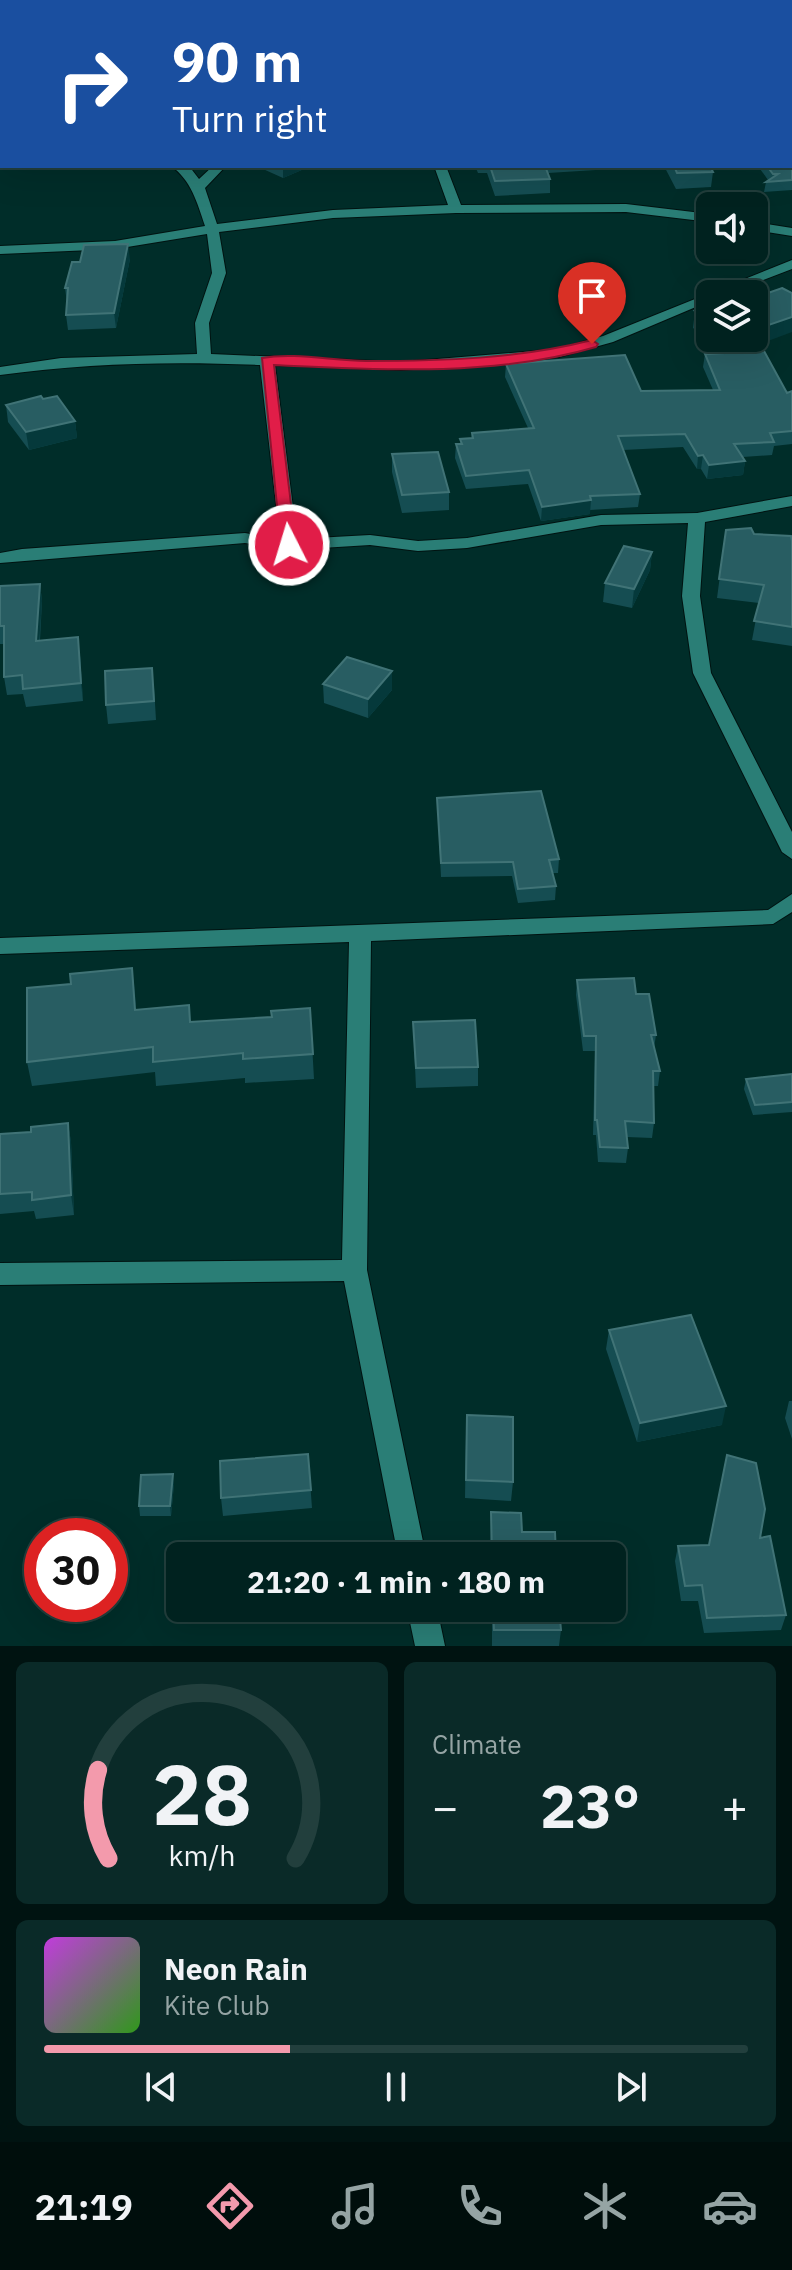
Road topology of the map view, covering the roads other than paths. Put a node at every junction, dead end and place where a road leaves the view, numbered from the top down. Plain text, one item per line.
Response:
1 (184, 168) edge
2 (218, 168) edge
3 (441, 168) edge
4 (198, 187) junction
5 (456, 209) junction
6 (696, 216) edge
7 (768, 228) edge
8 (212, 229) junction
9 (792, 232) edge
10 (0, 250) edge
11 (792, 264) edge
12 (751, 280) edge
13 (696, 302) edge
14 (205, 358) junction
15 (267, 361) junction
16 (0, 371) edge
17 (792, 501) edge
18 (697, 518) junction
19 (289, 545) junction
20 (0, 558) edge
21 (792, 852) edge
22 (792, 901) edge
23 (360, 934) junction
24 (0, 946) edge
25 (354, 1270) junction
26 (0, 1274) edge
27 (409, 1542) edge
28 (425, 1622) edge
29 (430, 1646) edge

1 - 4 street
2 - 4 street
3 - 5 street
4 - 8 street
5 - 6 street
5 - 8 street
7 - 9 street
8 - 10 street
8 - 14 street
11 - 12 street
13 - 15 street
14 - 15 street
14 - 16 street
15 - 19 street
17 - 18 street
18 - 19 street
18 - 21 street
19 - 20 street
22 - 23 street
23 - 24 street
23 - 25 street
25 - 26 street
25 - 27 street
28 - 29 street

